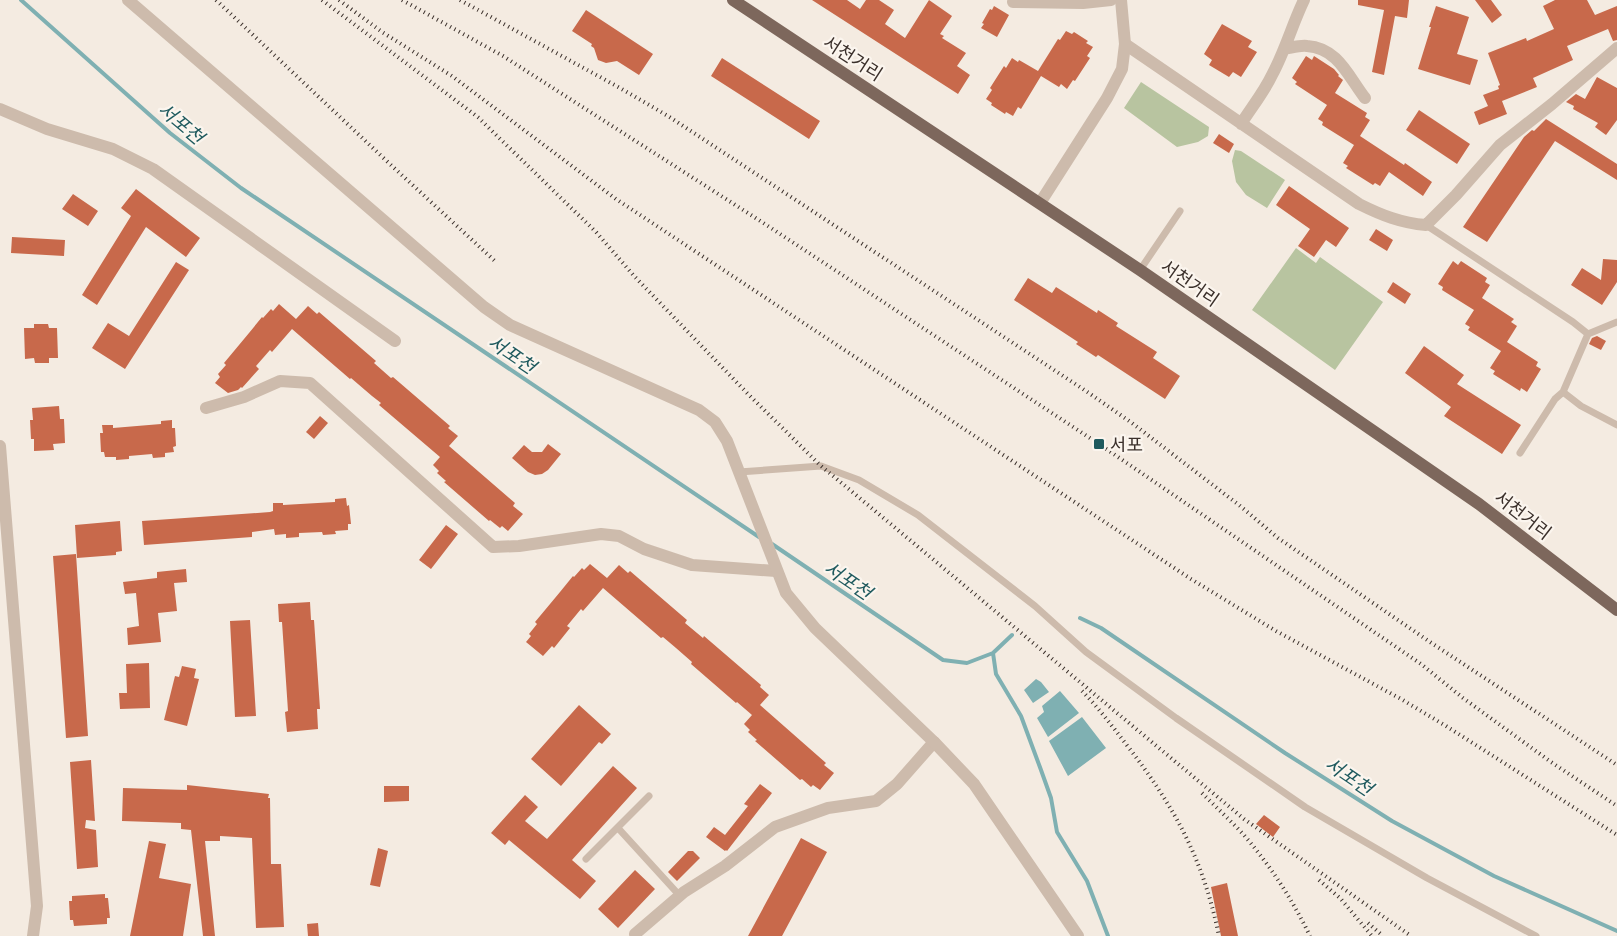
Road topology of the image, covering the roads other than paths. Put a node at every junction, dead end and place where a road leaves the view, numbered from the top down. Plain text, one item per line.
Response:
1 (128, 0) edge
2 (733, 0) edge
3 (1111, 0) edge
4 (1121, 0) edge
5 (1304, 0) edge
6 (1013, 2) dead end
7 (1125, 44) junction
8 (1617, 48) edge
9 (1284, 49) junction
10 (1365, 98) dead end
11 (0, 109) edge
12 (1241, 124) junction
13 (1040, 203) junction
14 (1180, 211) dead end
15 (1426, 225) junction
16 (1140, 270) junction
17 (1617, 322) edge
18 (1588, 334) junction
19 (395, 341) dead end
20 (1563, 392) junction
21 (206, 408) dead end
22 (1617, 424) edge
23 (0, 446) edge
24 (1520, 453) dead end
25 (739, 472) junction
26 (774, 565) junction
27 (1617, 610) edge
28 (934, 742) junction
29 (649, 796) dead end
30 (618, 828) junction
31 (586, 859) dead end
32 (680, 896) junction
33 (635, 934) dead end
34 (33, 936) edge
35 (1078, 936) edge
36 (1536, 936) edge

1 - 25 street
2 - 13 main road, 서천거리
3 - 6 street
4 - 7 street
5 - 9 street
7 - 12 street
7 - 13 street
8 - 15 street
9 - 10 street
9 - 12 street
11 - 19 street
12 - 15 street
13 - 16 main road, 서천거리
14 - 16 lane
15 - 18 lane
16 - 27 main road, 서천거리
17 - 18 lane
18 - 20 lane
20 - 22 lane
20 - 24 lane
21 - 26 street
23 - 34 street
25 - 26 street
25 - 36 lane
26 - 28 street
28 - 32 street
28 - 35 street
29 - 30 lane
30 - 31 lane
30 - 32 lane
32 - 33 street

